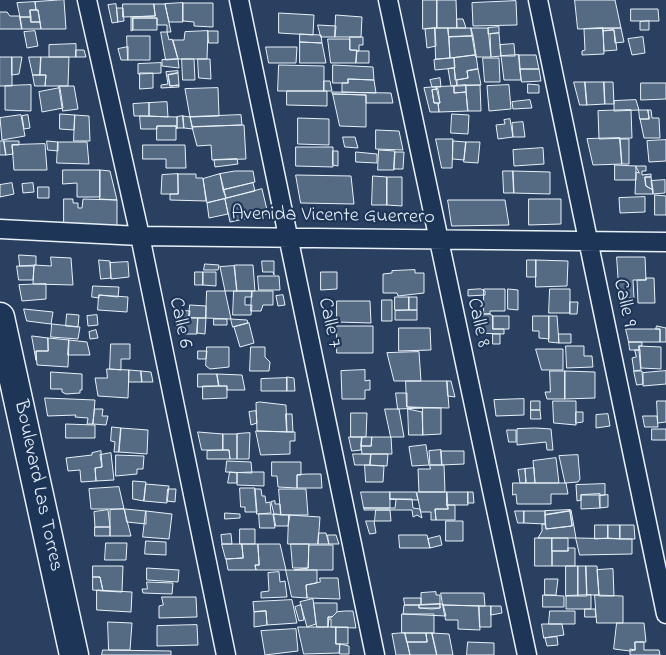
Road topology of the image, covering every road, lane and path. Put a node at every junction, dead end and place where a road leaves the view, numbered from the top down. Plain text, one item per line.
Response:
1 (87, 0) edge
2 (239, 0) edge
3 (388, 0) edge
4 (538, 0) edge
5 (0, 229) edge
6 (140, 236) junction
7 (289, 237) junction
8 (437, 239) junction
9 (589, 241) junction
10 (666, 242) edge
11 (0, 317) edge
12 (666, 614) edge
13 (74, 655) edge
14 (226, 655) edge
15 (375, 655) edge
16 (527, 655) edge

1 - 6 street, Calle 6
2 - 7 street, Calle 7
3 - 8 street, Calle 8
4 - 9 street, Calle 9
5 - 6 street, Avenida Vicente Guerrero
6 - 7 street, Avenida Vicente Guerrero
6 - 14 street, Calle 6
7 - 8 street, Avenida Vicente Guerrero
7 - 15 street, Calle 7
8 - 9 street, Avenida Vicente Guerrero
8 - 16 street, Calle 8
9 - 10 street, Avenida Vicente Guerrero
9 - 12 street, Calle 9
11 - 13 main road, Boulevard Las Torres

